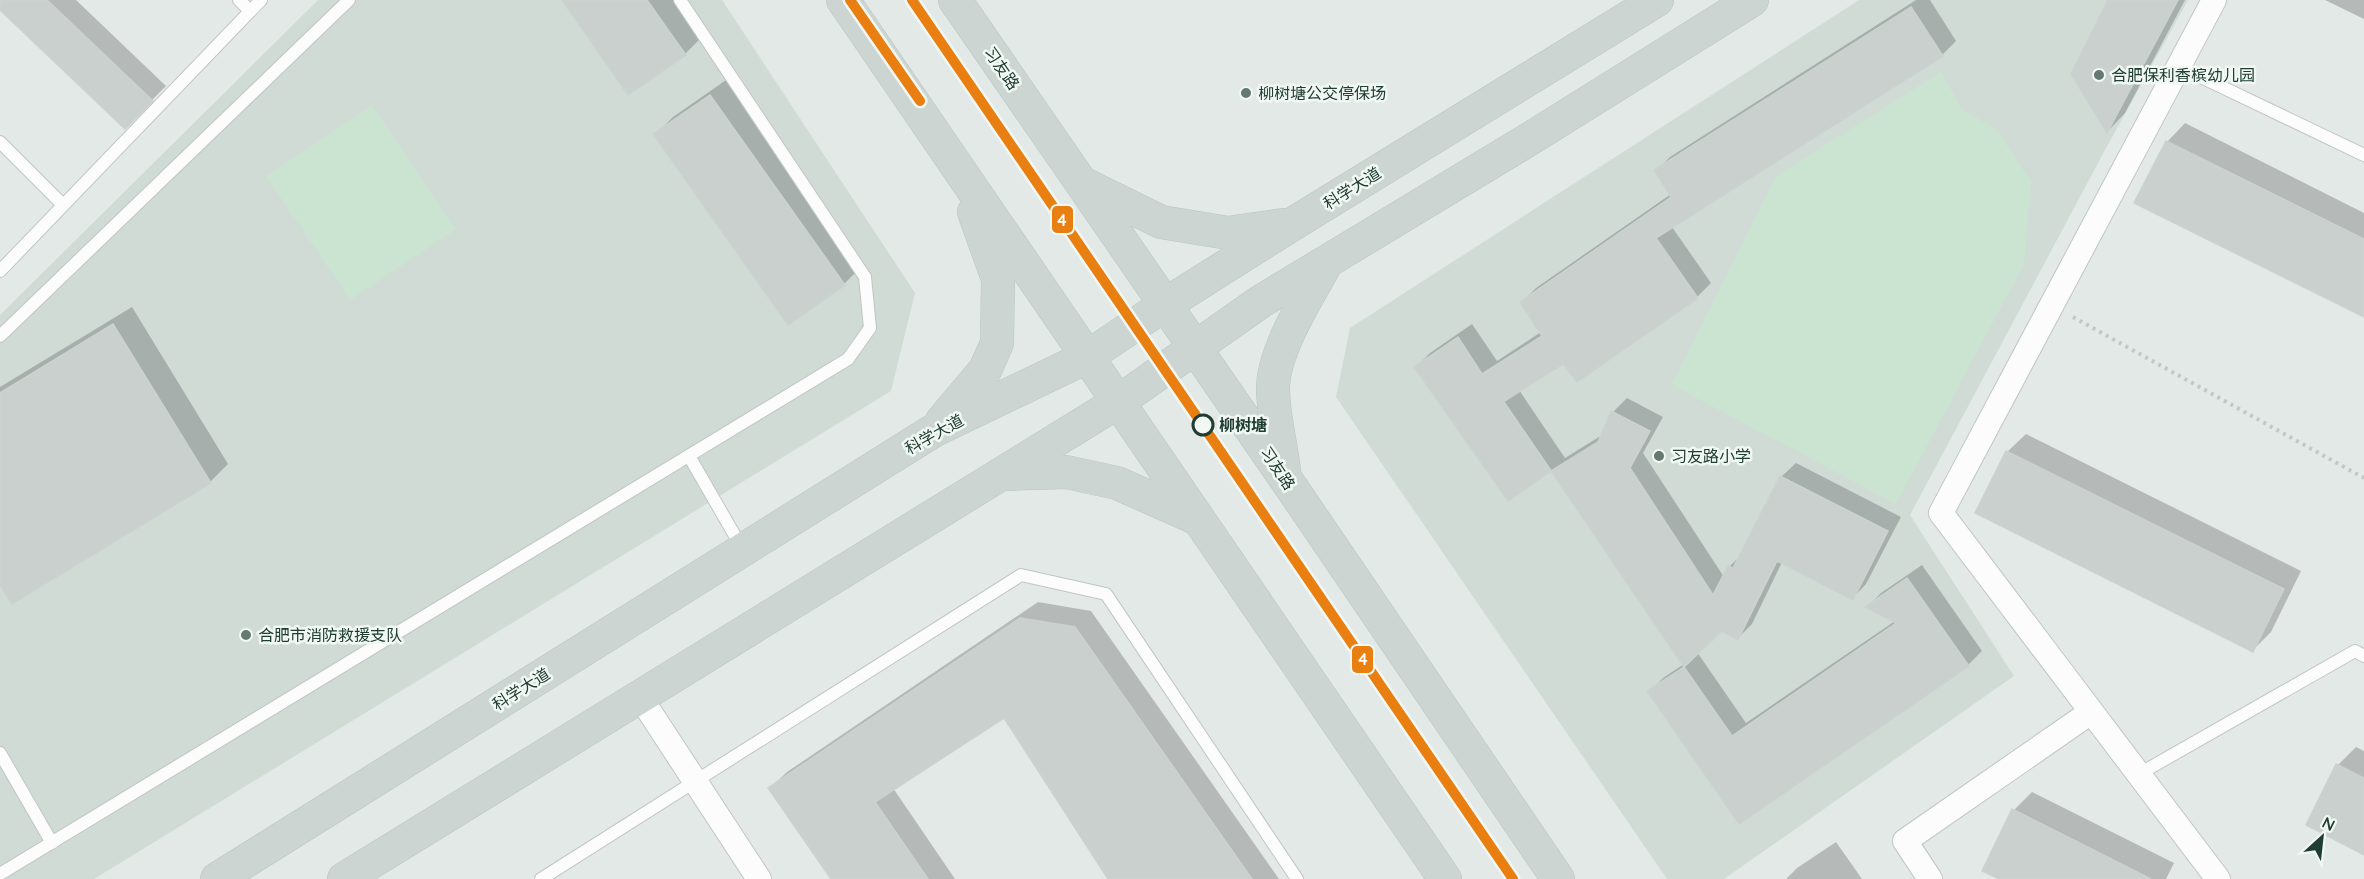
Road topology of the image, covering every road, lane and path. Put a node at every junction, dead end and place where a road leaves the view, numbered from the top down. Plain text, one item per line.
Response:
1 (239, 0) edge
2 (261, 0) edge
3 (349, 0) edge
4 (680, 0) edge
5 (843, 0) edge
6 (955, 0) edge
7 (1657, 0) edge
8 (1752, 0) edge
9 (2214, 0) edge
10 (250, 11) junction
11 (2178, 66) junction
12 (0, 142) edge
13 (2364, 154) edge
14 (958, 168) junction
15 (1082, 184) junction
16 (63, 205) junction
17 (1296, 222) junction
18 (1329, 259) junction
19 (0, 271) edge
20 (1166, 304) junction
21 (2051, 305) junction
22 (0, 336) edge
23 (1195, 348) junction
24 (1087, 357) junction
25 (1118, 402) junction
26 (933, 431) junction
27 (689, 456) junction
28 (1001, 474) junction
29 (1285, 478) junction
30 (2364, 478) edge
31 (1198, 519) junction
32 (743, 550) junction
33 (2364, 656) edge
34 (640, 697) junction
35 (2091, 712) junction
36 (0, 753) edge
37 (2139, 774) junction
38 (696, 782) junction
39 (52, 843) junction
40 (0, 874) edge
41 (217, 879) edge
42 (344, 879) edge
43 (541, 879) edge
44 (759, 879) edge
45 (1297, 879) edge
46 (1445, 879) edge
47 (1558, 879) edge
48 (1930, 879) edge
49 (2218, 879) edge

1 - 10 lane
2 - 10 lane
3 - 22 lane
4 - 27 lane
5 - 14 main road
6 - 15 main road, 习友路
7 - 17 main road, 科学大道
8 - 18 main road
9 - 11 street
10 - 16 lane
11 - 13 lane
11 - 21 street
12 - 16 lane
14 - 24 main road
14 - 26 main road
15 - 17 main road
15 - 20 main road, 习友路
16 - 19 lane
17 - 20 main road, 科学大道
18 - 23 main road
18 - 29 main road
20 - 23 main road, 习友路
20 - 24 main road, 科学大道
21 - 30 path
21 - 35 street
23 - 25 main road
23 - 29 main road, 习友路
24 - 25 main road
24 - 26 main road, 科学大道
25 - 28 main road
25 - 31 main road
26 - 32 main road, 科学大道
27 - 32 lane
27 - 39 lane
28 - 31 main road
28 - 34 main road
29 - 47 main road, 习友路
31 - 46 main road
32 - 41 main road, 科学大道
33 - 37 lane
34 - 38 street
34 - 42 main road
35 - 37 street
35 - 48 street
36 - 39 lane
37 - 49 street
38 - 43 lane
38 - 44 street
38 - 45 lane
39 - 40 lane

